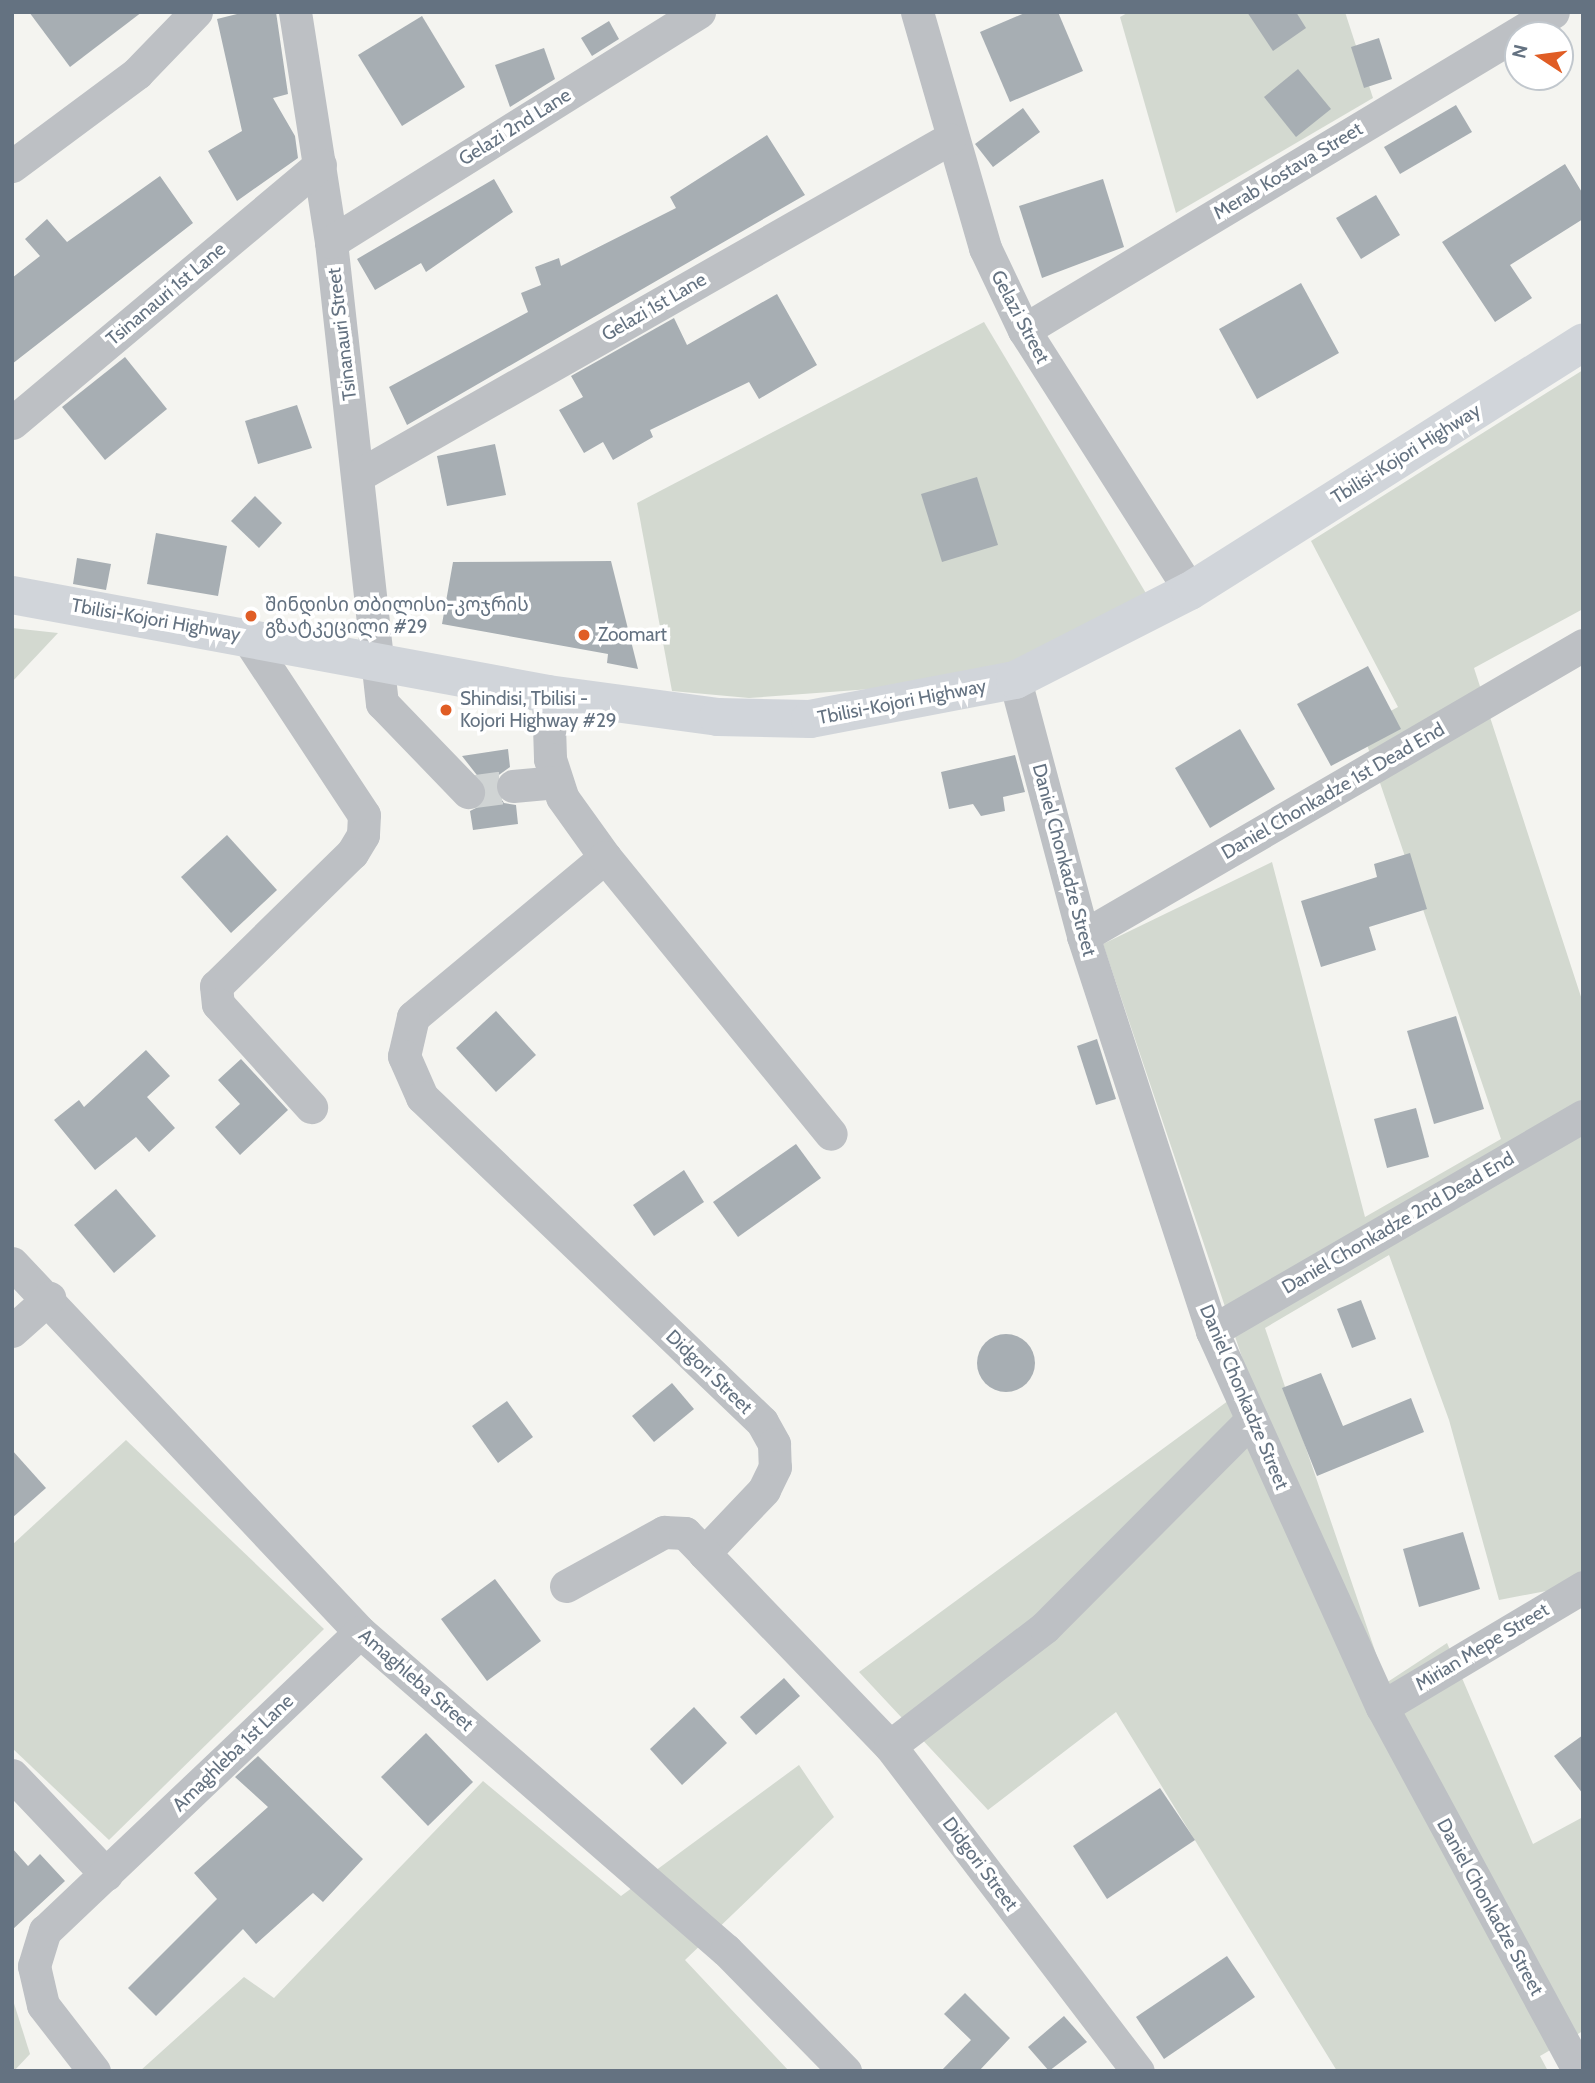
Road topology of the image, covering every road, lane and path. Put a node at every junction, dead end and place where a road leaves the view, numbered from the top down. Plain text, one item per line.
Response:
1 (196, 12) edge
2 (295, 12) edge
3 (699, 12) edge
4 (917, 12) edge
5 (1553, 12) edge
6 (948, 139) junction
7 (320, 165) junction
8 (12, 166) edge
9 (331, 242) junction
10 (1024, 330) junction
11 (1583, 343) edge
12 (12, 423) edge
13 (359, 475) junction
14 (1190, 591) junction
15 (12, 595) edge
16 (246, 636) junction
17 (1583, 645) edge
18 (373, 658) junction
19 (1015, 680) junction
20 (548, 694) junction
21 (557, 782) junction
22 (513, 786) tunnel mouth
23 (467, 792) dead end
24 (605, 857) junction
25 (1083, 936) junction
26 (311, 1107) dead end
27 (1583, 1116) edge
28 (831, 1134) dead end
29 (12, 1263) edge
30 (49, 1298) junction
31 (12, 1331) edge
32 (1212, 1331) junction
33 (1252, 1419) junction
34 (704, 1553) junction
35 (566, 1586) dead end
36 (1583, 1587) edge
37 (360, 1632) junction
38 (1382, 1707) junction
39 (890, 1746) junction
40 (12, 1775) edge
41 (106, 1874) junction
42 (94, 2071) edge
43 (845, 2071) edge
44 (1138, 2071) edge
45 (1581, 2071) edge

1 - 8 street
2 - 7 street, Tsinanauri Street
3 - 9 street, Gelazi 2nd Lane
4 - 6 street, Gelazi Street
5 - 10 street, Merab Kostava Street
6 - 10 street, Gelazi Street
6 - 13 street, Gelazi 1st Lane
7 - 9 street, Tsinanauri Street
7 - 12 street, Tsinanauri 1st Lane
9 - 13 street, Tsinanauri Street
10 - 14 street, Gelazi Street
11 - 14 main road, Tbilisi-Kojori Highway
13 - 18 street, Tsinanauri Street
14 - 19 main road, Tbilisi-Kojori Highway
15 - 16 main road, Tbilisi-Kojori Highway
16 - 18 main road, Tbilisi-Kojori Highway
16 - 26 street
17 - 25 street, Daniel Chonkadze 1st Dead End
18 - 20 main road, Tbilisi-Kojori Highway
18 - 23 street, Tsinanauri Street
19 - 20 main road, Tbilisi-Kojori Highway
19 - 25 street, Daniel Chonkadze Street
20 - 21 street
21 - 22 street
21 - 24 street
24 - 28 street
24 - 34 street, Didgori Street
25 - 32 street, Daniel Chonkadze Street
27 - 32 street, Daniel Chonkadze 2nd Dead End
29 - 30 street, Amaghleba Street
30 - 31 street
30 - 37 street, Amaghleba Street
32 - 33 street, Daniel Chonkadze Street
33 - 38 street, Daniel Chonkadze Street
33 - 39 street
34 - 35 street
34 - 39 street, Didgori Street
36 - 38 street, Mirian Mepe Street
37 - 41 street, Amaghleba 1st Lane
37 - 43 street, Amaghleba Street
38 - 45 street, Daniel Chonkadze Street
39 - 44 street, Didgori Street
40 - 41 street
41 - 42 street, Amaghleba 1st Lane

